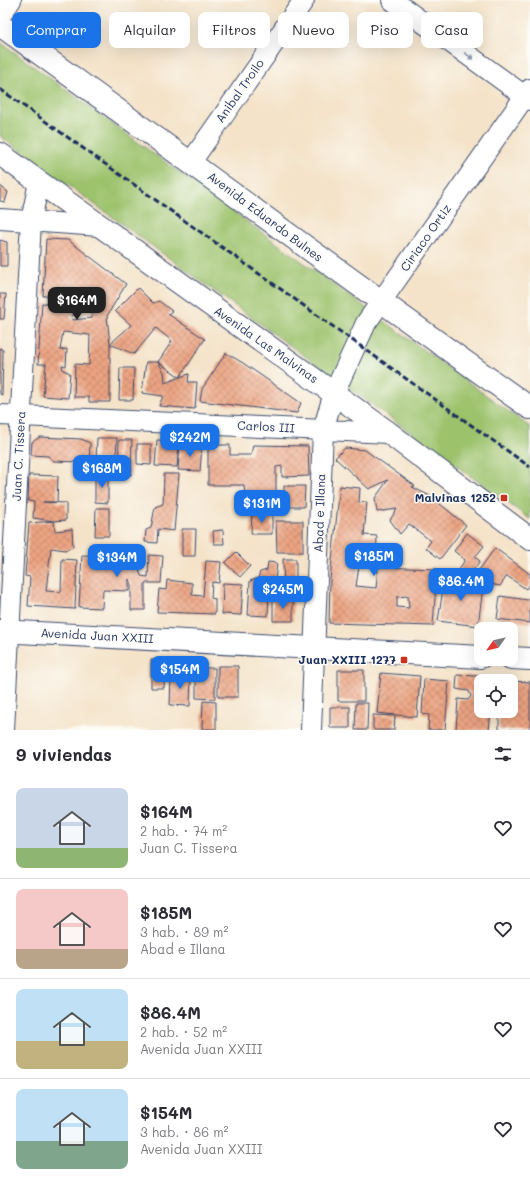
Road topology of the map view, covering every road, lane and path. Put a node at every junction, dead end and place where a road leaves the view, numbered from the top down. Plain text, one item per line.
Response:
1 (11, 0) edge
2 (304, 0) edge
3 (392, 0) edge
4 (0, 16) edge
5 (0, 25) edge
6 (528, 95) edge
7 (0, 154) edge
8 (191, 162) junction
9 (39, 182) junction
10 (0, 219) edge
11 (31, 221) junction
12 (100, 226) junction
13 (381, 303) junction
14 (334, 393) junction
15 (530, 408) edge
16 (0, 415) edge
17 (20, 416) junction
18 (323, 430) junction
19 (389, 433) junction
20 (530, 538) edge
21 (5, 631) edge
22 (316, 649) junction
23 (474, 657) edge
24 (518, 658) edge
25 (530, 659) edge
26 (4, 730) edge
27 (311, 730) edge

1 - 4 street
2 - 8 street, Anibal Troilo
3 -> 6 street
5 - 8 main road, Avenida Eduardo Bulnes
6 - 13 street, Ciriaco Ortiz
7 - 9 main road, Avenida Las Malvinas
8 - 13 main road, Avenida Eduardo Bulnes
9 - 11 street, Juan C. Tissera
9 - 12 main road, Avenida Las Malvinas
10 - 11 street
11 - 12 street
11 - 17 street, Juan C. Tissera
12 - 14 main road, Avenida Las Malvinas
13 - 14 street, Ciriaco Ortiz
13 - 15 main road, Avenida Eduardo Bulnes
14 - 18 street, Abad e Illana
14 - 19 main road, Avenida Las Malvinas
16 - 17 street, Carlos III
17 - 18 street, Carlos III
17 - 21 street, Juan C. Tissera
18 - 19 street, Carlos III
18 - 22 street, Abad e Illana
19 - 20 main road, Avenida Las Malvinas
21 - 22 main road, Avenida Juan XXIII
21 - 26 street, Juan C. Tissera
22 - 23 main road, Avenida Juan XXIII
22 - 27 street, Abad e Illana
24 - 25 main road

